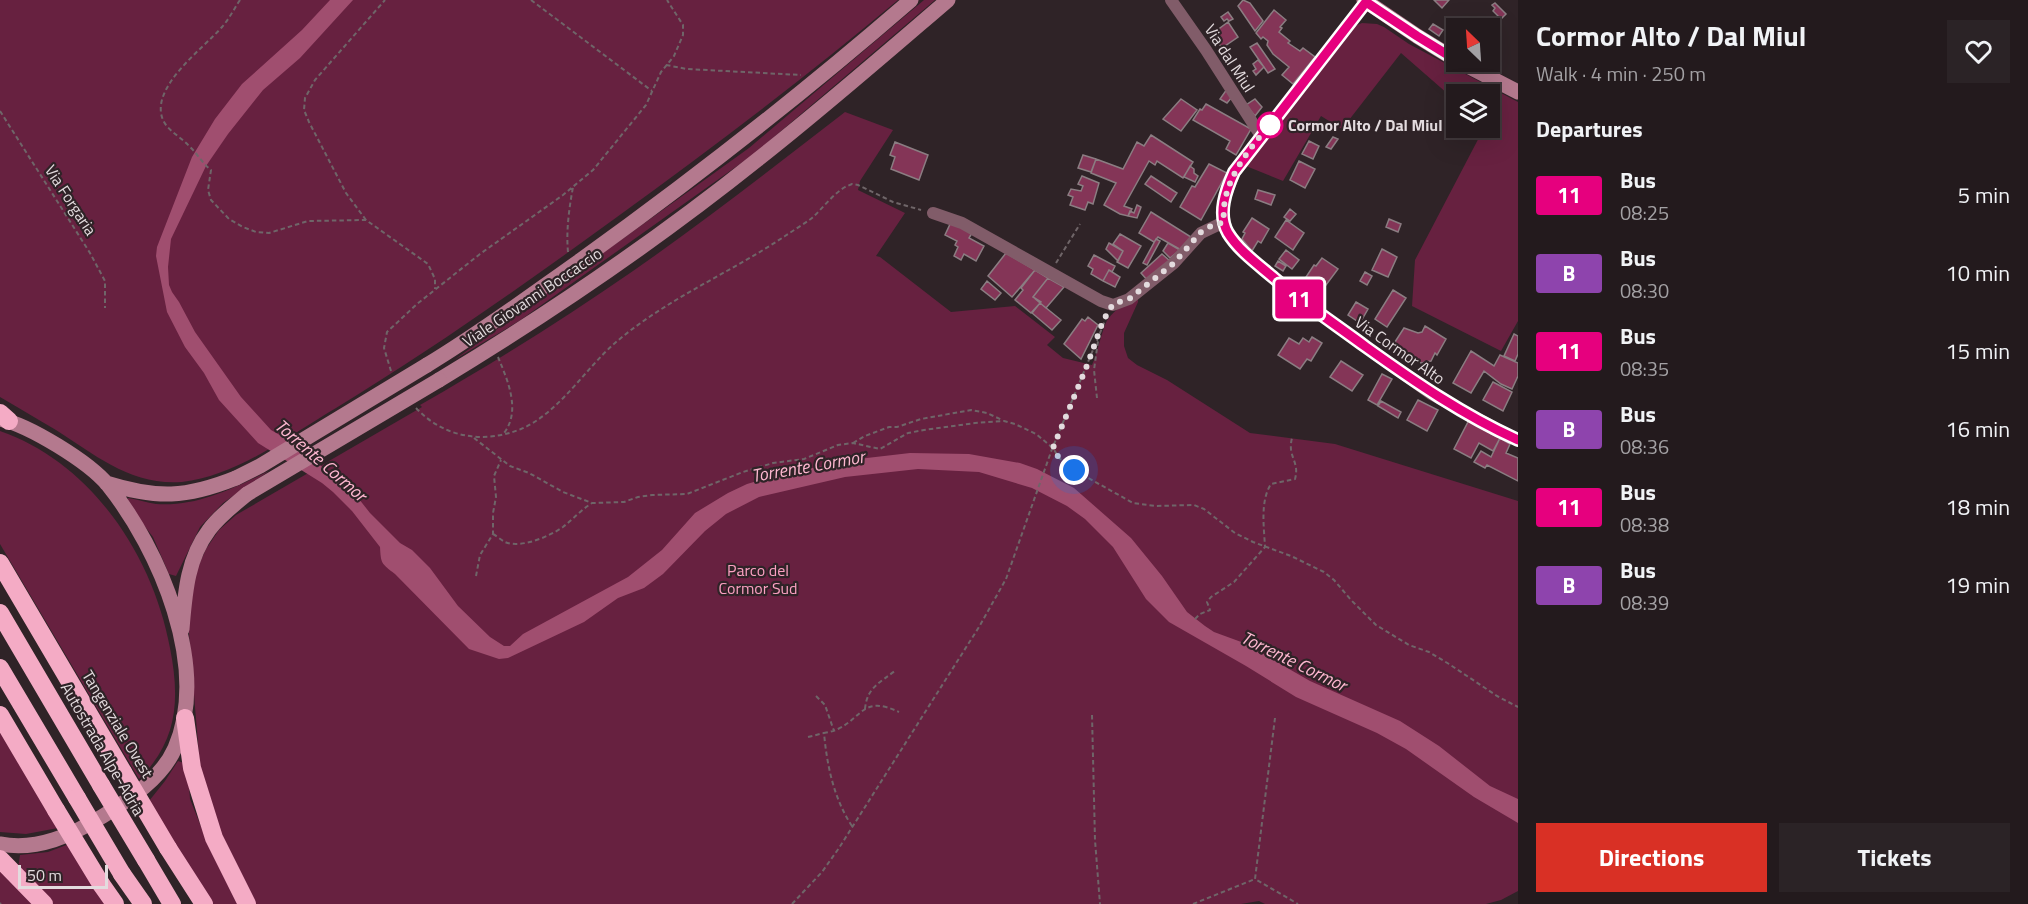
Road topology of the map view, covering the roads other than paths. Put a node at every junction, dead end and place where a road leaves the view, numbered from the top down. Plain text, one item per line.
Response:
1 (911, 0) edge
2 (948, 0) edge
3 (1171, 0) edge
4 (1366, 0) edge
5 (1446, 54) edge
6 (1479, 72) edge
7 (1518, 92) edge
8 (1261, 136) junction
9 (933, 213) road end
10 (1224, 222) junction
11 (3, 418) edge
12 (1518, 440) edge
13 (106, 483) junction
14 (0, 563) edge
15 (0, 613) edge
16 (182, 638) junction
17 (0, 668) edge
18 (0, 715) edge
19 (185, 718) junction
20 (0, 844) edge
21 (0, 859) edge
22 (44, 904) edge
23 (115, 904) edge
24 (143, 904) edge
25 (172, 904) edge
26 (204, 904) edge
27 (247, 904) edge

1 - 13 main road, Viale Giovanni Boccaccio, bridge
2 - 16 main road, Viale Giovanni Boccaccio, bridge
3 - 8 street, Via dal Miul
4 - 5 main road
4 - 8 street
6 - 7 main road
8 - 10 street
9 - 10 street
10 - 12 street, Via Cormor Alto
11 - 13 main road
13 - 16 main road
14 - 26 highway, Tangenziale Ovest, bridge
15 - 25 highway, Autostrada Alpe-Adria, bridge
16 - 19 main road
17 - 24 highway, bridge
18 - 23 highway, bridge
19 - 20 main road
19 - 27 highway
21 - 22 highway

